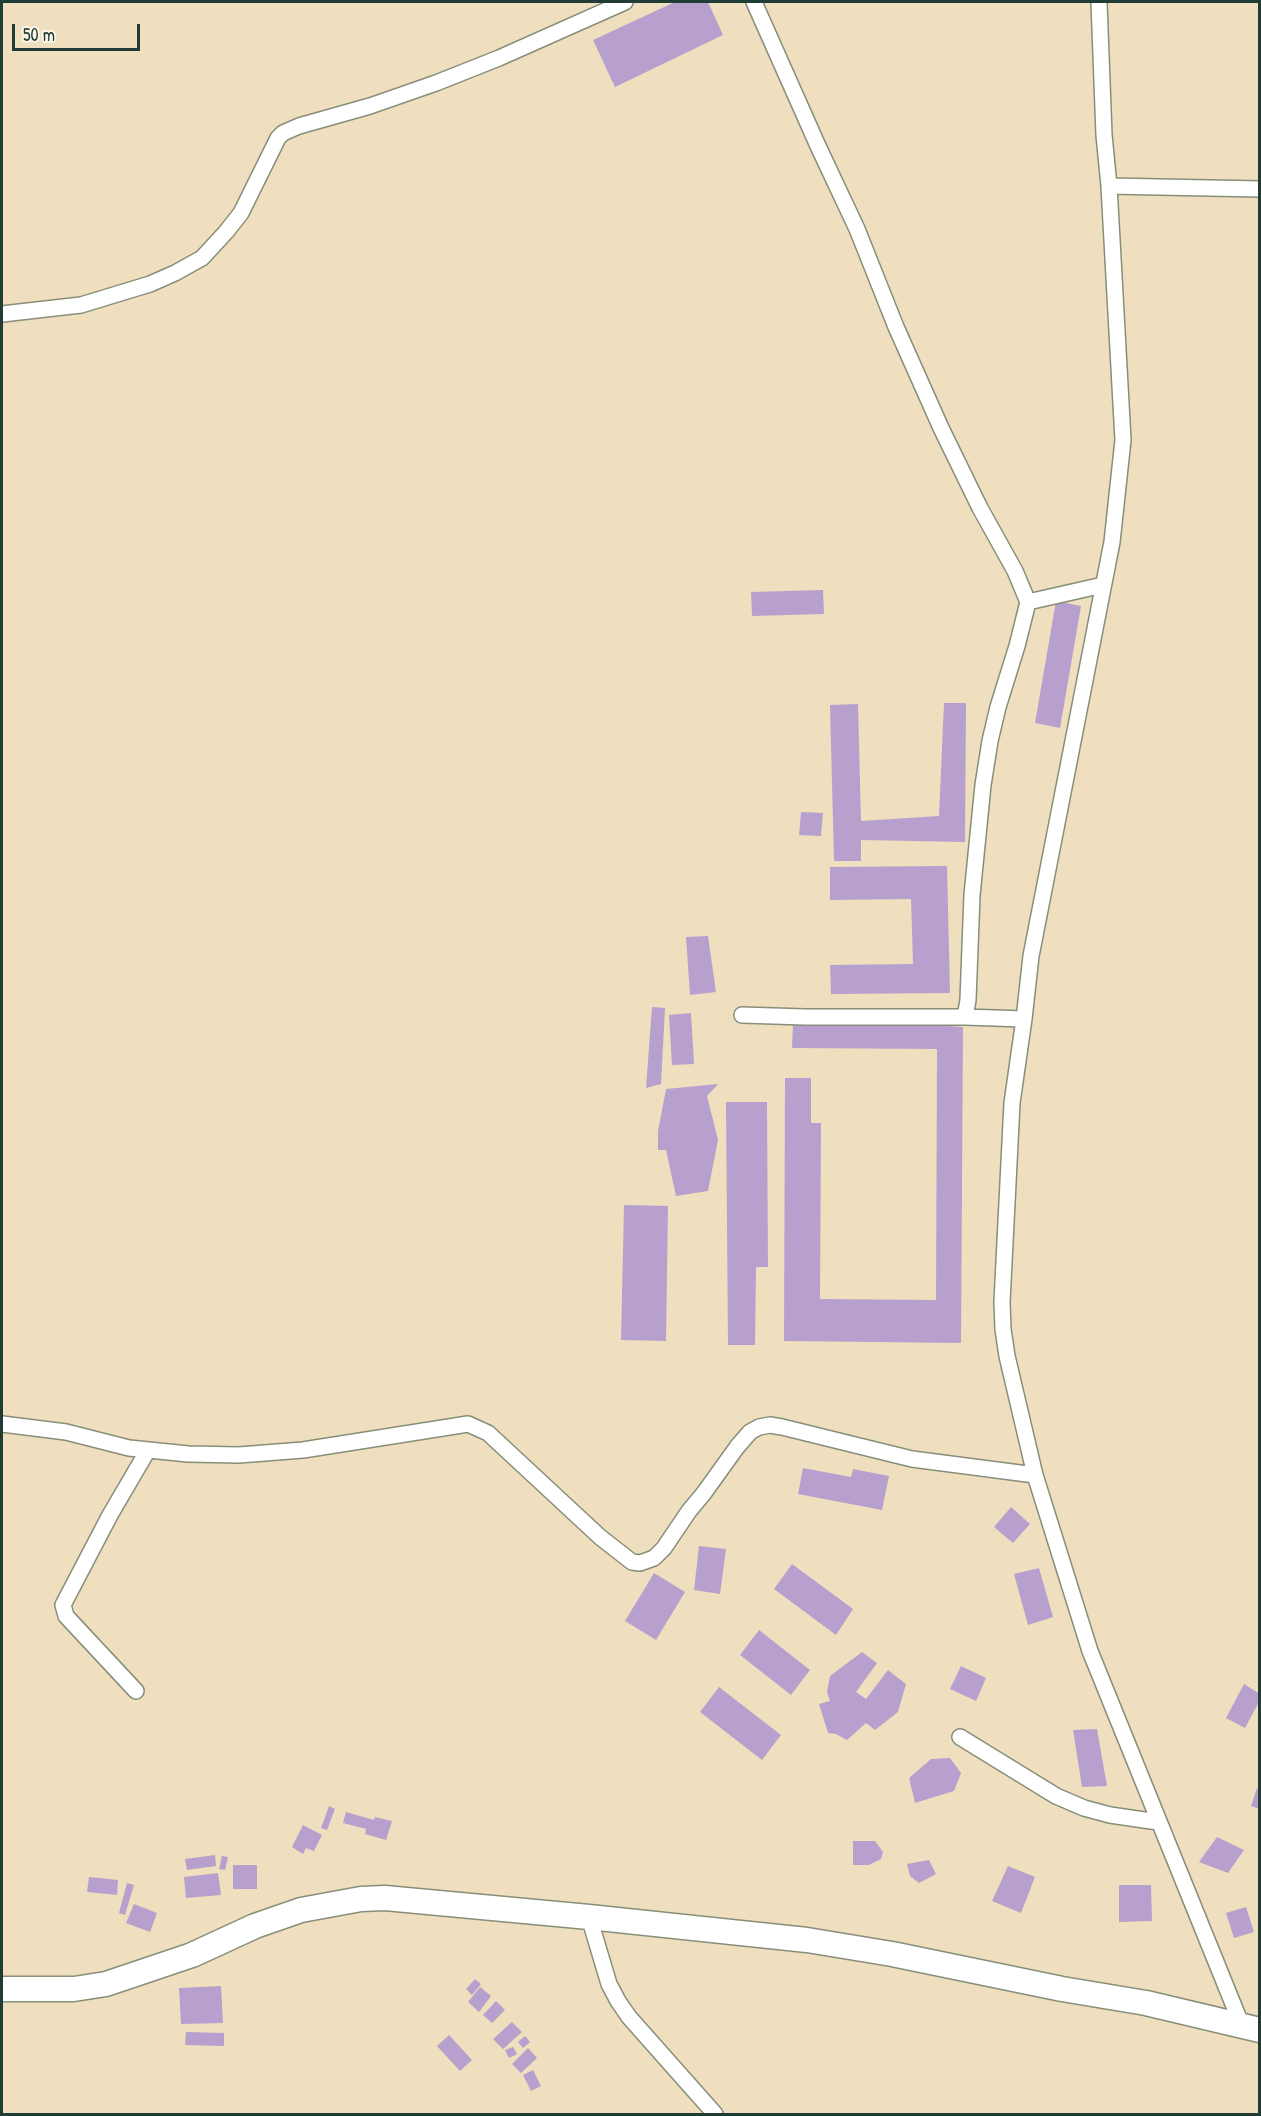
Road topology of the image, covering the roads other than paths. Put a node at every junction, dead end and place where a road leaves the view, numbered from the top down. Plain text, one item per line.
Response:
1 (625, 2) edge
2 (754, 2) edge
3 (1099, 2) edge
4 (1109, 186) junction
5 (1260, 189) edge
6 (2, 314) edge
7 (1103, 585) junction
8 (1028, 602) junction
9 (742, 1015) dead end
10 (965, 1017) junction
11 (1024, 1019) junction
12 (2, 1424) edge
13 (148, 1450) junction
14 (1035, 1475) junction
15 (136, 1691) dead end
16 (960, 1737) dead end
17 (1158, 1822) junction
18 (589, 1917) junction
19 (2, 1989) edge
20 (1251, 2028) edge
21 (715, 2115) edge

1 - 6 street
2 - 8 street
3 - 4 street
4 - 5 street
4 - 7 street
7 - 8 street
7 - 11 street
8 - 10 street
9 - 10 street
10 - 11 street
11 - 14 street
12 - 13 street
13 - 14 street
13 - 15 street
14 - 17 street
16 - 17 street
17 - 20 street
18 - 19 main road
18 - 20 main road
18 - 21 street

